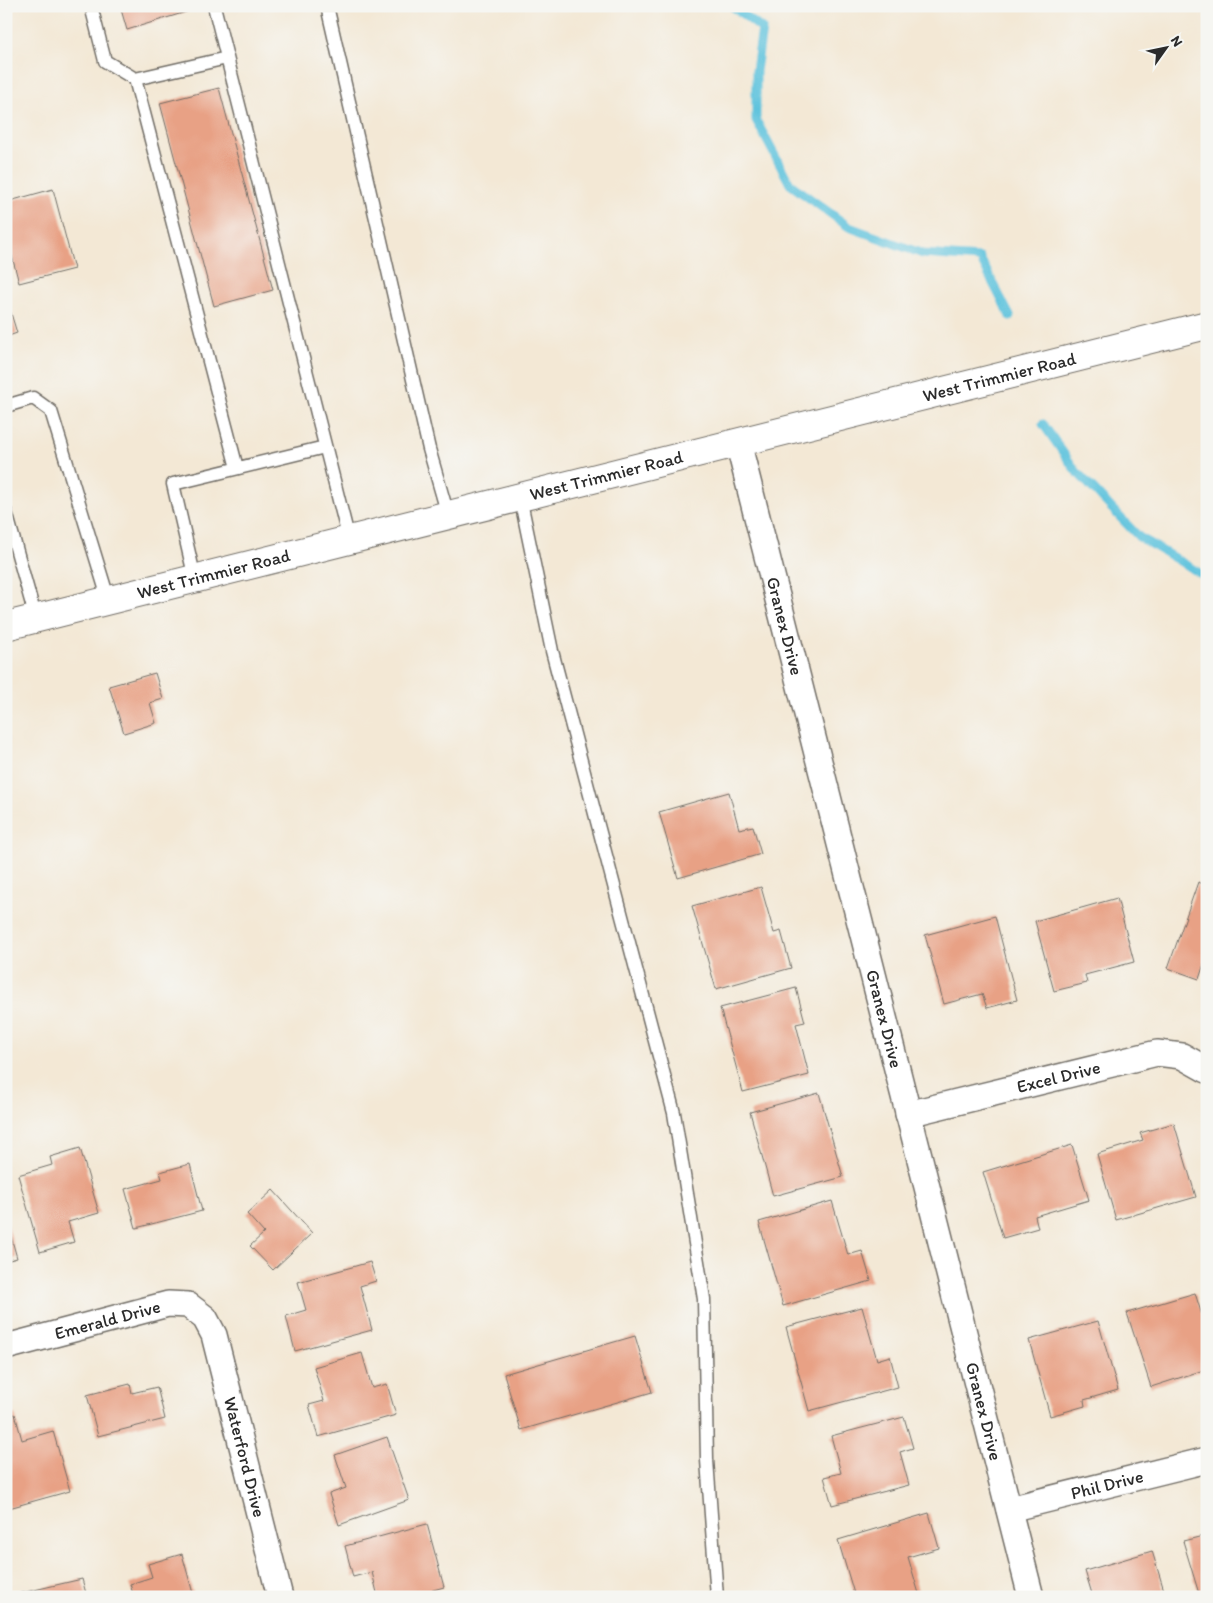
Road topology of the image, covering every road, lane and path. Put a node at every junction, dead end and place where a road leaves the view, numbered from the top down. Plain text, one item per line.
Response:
1 (92, 6) edge
2 (214, 6) edge
3 (327, 6) edge
4 (227, 58) junction
5 (135, 79) junction
6 (1207, 325) edge
7 (6, 406) edge
8 (738, 442) junction
9 (325, 447) junction
10 (237, 468) junction
11 (520, 497) junction
12 (6, 512) edge
13 (448, 515) junction
14 (349, 540) junction
15 (195, 579) junction
16 (109, 601) junction
17 (36, 619) junction
18 (6, 626) edge
19 (1207, 1070) edge
20 (908, 1114) junction
21 (205, 1318) joint
22 (6, 1347) edge
23 (1207, 1460) edge
24 (1009, 1509) junction
25 (280, 1597) edge
26 (717, 1597) edge
27 (1031, 1597) edge

1 - 5 lane
2 - 4 lane
3 - 13 lane
4 - 5 lane
4 - 9 lane
5 - 10 lane
6 - 8 main road, West Trimmier Road
7 - 16 lane
8 - 11 main road, West Trimmier Road
8 - 20 street, Granex Drive
9 - 10 lane
9 - 14 lane
10 - 15 lane
11 - 13 main road, West Trimmier Road
11 - 26 lane
12 - 17 lane
13 - 14 main road, West Trimmier Road
14 - 15 main road, West Trimmier Road
15 - 16 main road, West Trimmier Road
16 - 17 main road, West Trimmier Road
17 - 18 main road, West Trimmier Road
19 - 20 street, Excel Drive
20 - 24 street, Granex Drive
21 - 22 street, Emerald Drive
21 - 25 street, Waterford Drive
23 - 24 street, Phil Drive
24 - 27 street, Granex Drive

